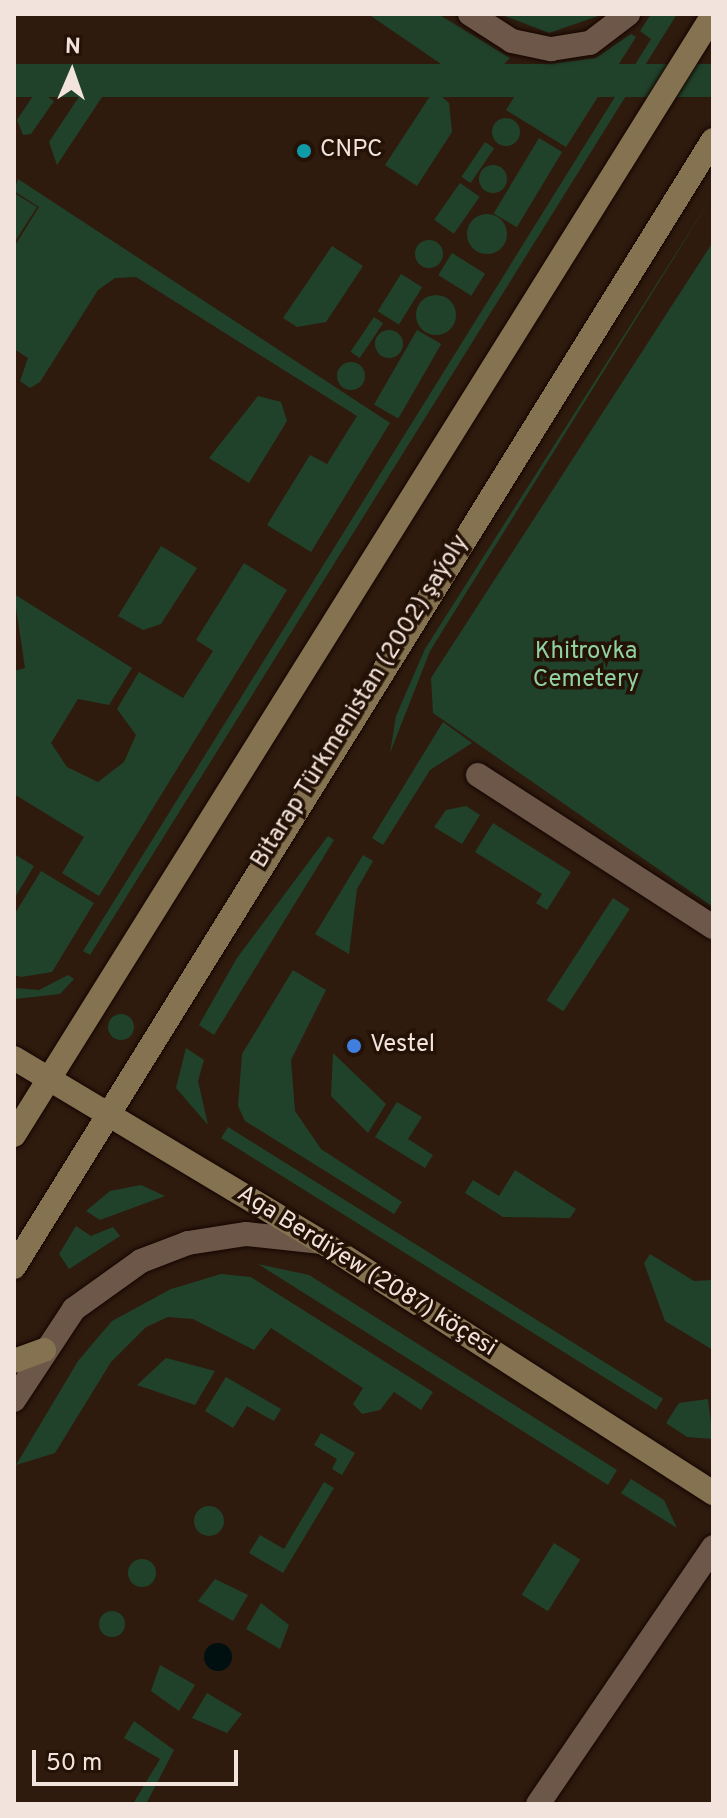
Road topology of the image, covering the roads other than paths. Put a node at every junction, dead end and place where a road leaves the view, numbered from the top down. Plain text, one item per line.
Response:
1 (470, 14) edge
2 (713, 15) edge
3 (624, 18) edge
4 (713, 140) edge
5 (478, 775) dead end
6 (713, 927) edge
7 (14, 1058) edge
8 (49, 1078) junction
9 (109, 1111) junction
10 (14, 1135) edge
11 (322, 1242) junction
12 (14, 1267) edge
13 (44, 1350) junction
14 (14, 1361) edge
15 (14, 1400) edge
16 (713, 1493) edge
17 (713, 1547) edge
18 (538, 1804) edge

1 - 3 street
2 - 8 main road
4 - 9 main road, Bitarap Türkmenistan (2002) şaýoly
5 - 6 street
7 - 8 main road, Aga Berdiýew (2087) köçesi
8 - 9 main road, Aga Berdiýew (2087) köçesi
8 - 10 main road
9 - 11 main road, Aga Berdiýew (2087) köçesi
9 - 12 main road, Bitarap Türkmenistan (2002) şaýoly
11 - 13 street
11 - 16 main road, Aga Berdiýew (2087) köçesi
13 - 14 main road
13 - 15 street
17 - 18 street

